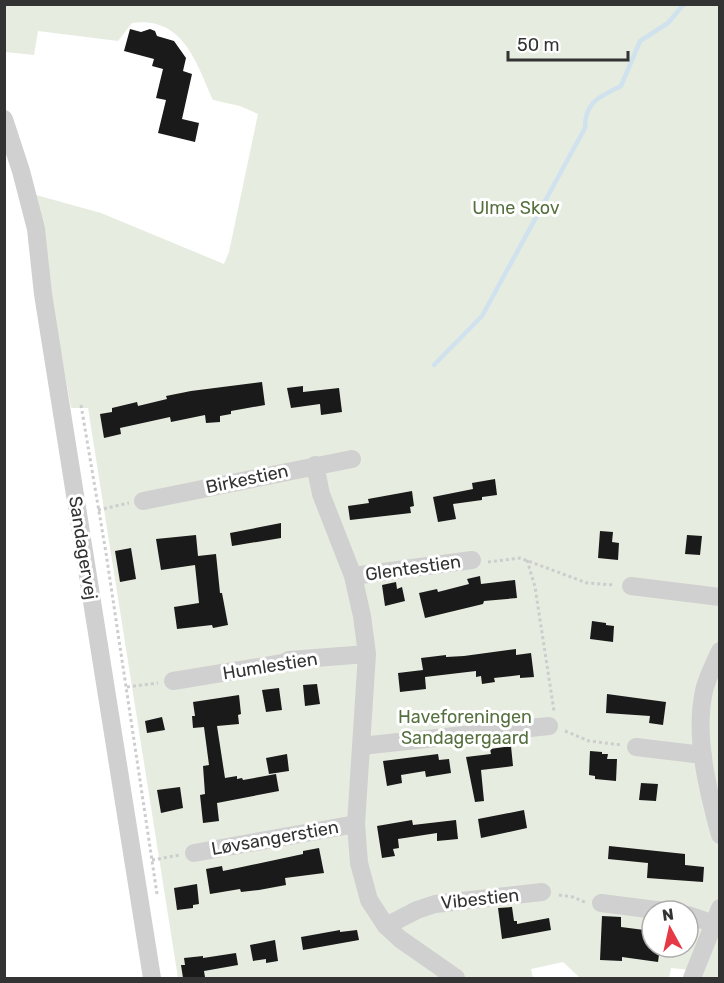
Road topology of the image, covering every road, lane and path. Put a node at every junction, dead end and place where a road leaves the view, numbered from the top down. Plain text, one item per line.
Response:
1 (4, 120) edge
2 (81, 405) dead end
3 (352, 459) dead end
4 (315, 465) junction
5 (143, 501) joint
6 (98, 510) junction
7 (472, 560) joint
8 (527, 560) junction
9 (353, 576) junction
10 (631, 586) joint
11 (720, 597) edge
12 (720, 651) edge
13 (366, 654) junction
14 (173, 681) joint
15 (127, 687) junction
16 (553, 726) junction
17 (711, 730) edge
18 (361, 746) junction
19 (636, 747) joint
20 (703, 755) junction
21 (356, 824) junction
22 (720, 835) edge
23 (194, 853) joint
24 (152, 860) junction
25 (542, 892) joint
26 (159, 903) dead end
27 (601, 903) joint
28 (640, 908) edge
29 (700, 915) edge
30 (717, 916) edge
31 (386, 926) junction
32 (429, 962) junction
33 (152, 978) edge
34 (421, 978) edge
35 (456, 978) edge
36 (692, 978) edge

1 - 33 street, Sandagervej
2 - 6 path
3 - 4 street, Birkestien
4 - 5 street, Birkestien
4 - 9 street
5 - 6 path
6 - 15 path
7 - 8 path
7 - 9 street, Glentestien
8 - 10 path
8 - 16 path
9 - 13 street
10 - 11 street
12 - 17 street
13 - 14 street, Humlestien
13 - 18 street
14 - 15 path
15 - 24 path
16 - 18 street
16 - 19 path
17 - 20 street
18 - 21 street
19 - 20 street
20 - 22 street
21 - 23 street, Løvsangerstien
21 - 31 street
23 - 24 path
24 - 26 path
25 - 27 path
25 - 31 street, Vibestien
27 - 28 street
29 - 30 street
30 - 36 street
31 - 32 street
32 - 34 street
32 - 35 street

